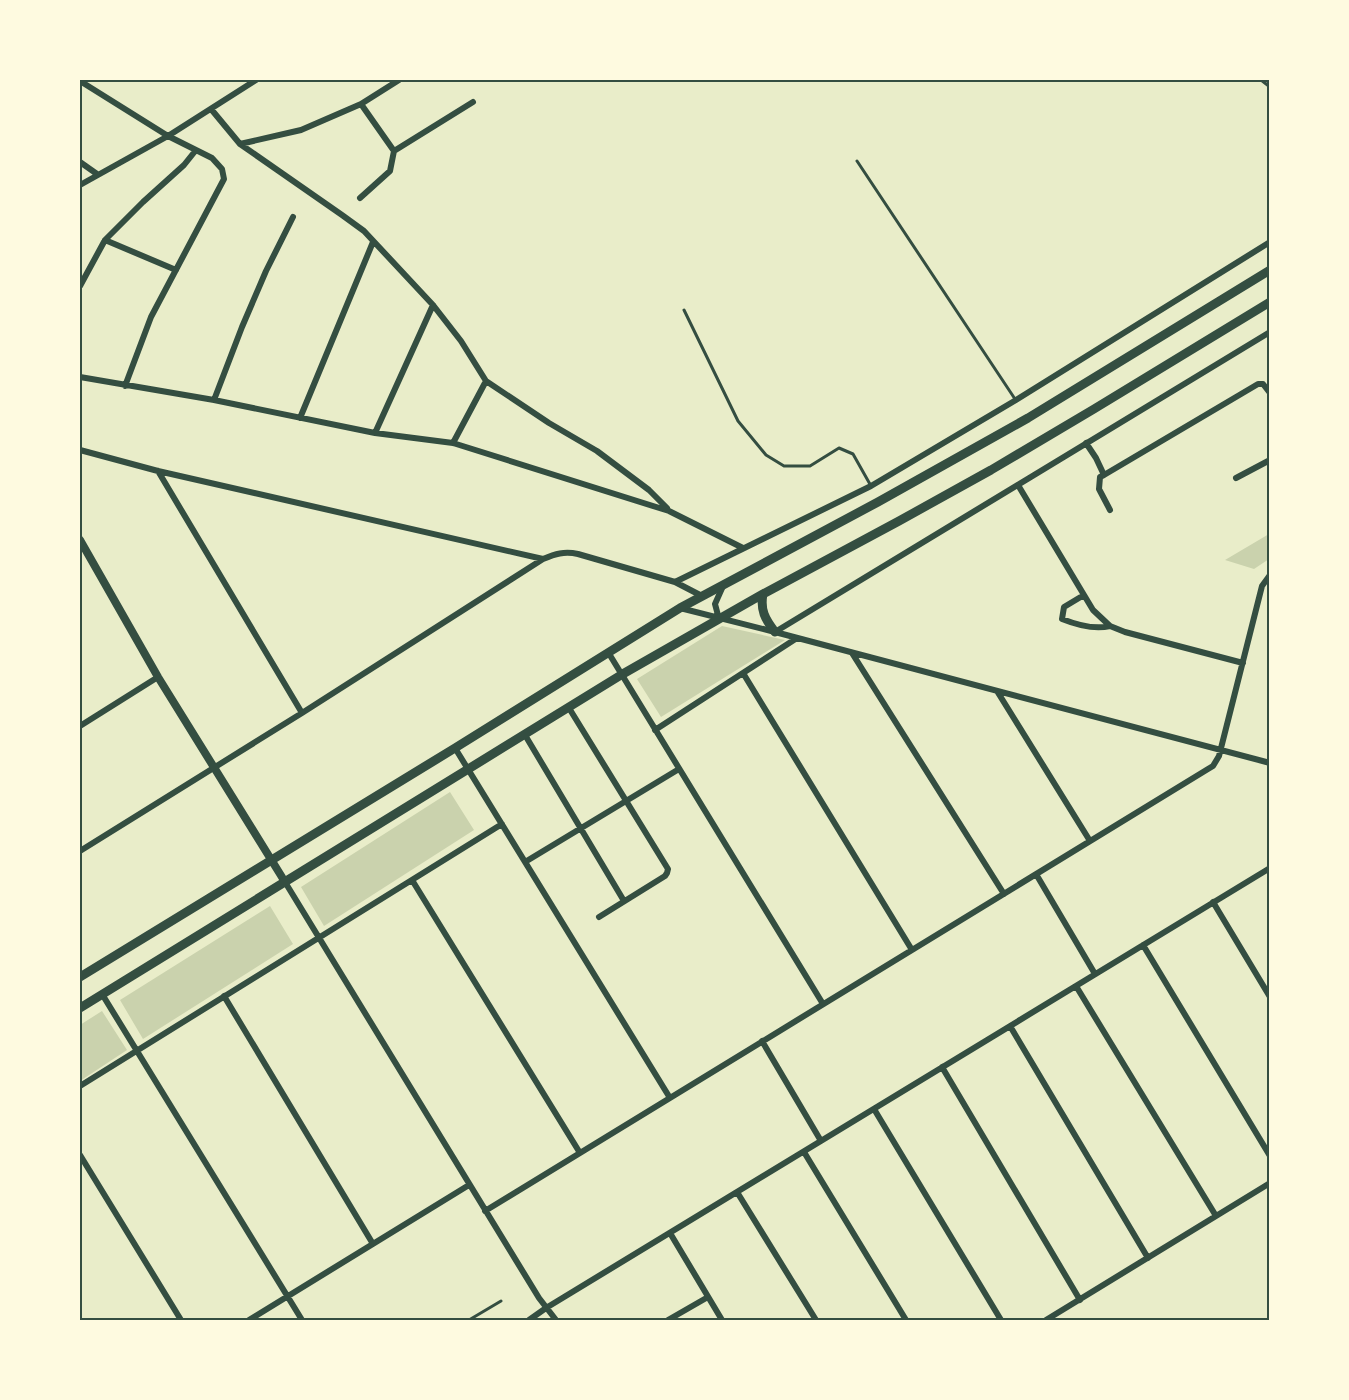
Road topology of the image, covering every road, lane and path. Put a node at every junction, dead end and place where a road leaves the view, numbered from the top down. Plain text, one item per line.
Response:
1 (256, 80) edge
2 (399, 80) edge
3 (1261, 80) edge
4 (80, 81) edge
5 (1269, 87) edge
6 (473, 102) dead end
7 (361, 105) junction
8 (211, 109) junction
9 (168, 136) junction
10 (240, 144) junction
11 (196, 150) junction
12 (394, 151) junction
13 (858, 161) dead end
14 (80, 162) edge
15 (97, 174) junction
16 (80, 185) edge
17 (360, 198) dead end
18 (292, 217) dead end
19 (105, 240) junction
20 (373, 242) junction
21 (1269, 242) edge
22 (177, 270) junction
23 (1269, 270) edge
24 (80, 286) edge
25 (1269, 302) edge
26 (433, 305) junction
27 (684, 310) dead end
28 (1269, 332) edge
29 (80, 377) edge
30 (486, 381) junction
31 (125, 386) junction
32 (1269, 393) edge
33 (214, 400) junction
34 (1016, 400) junction
35 (300, 418) junction
36 (375, 433) junction
37 (453, 443) junction
38 (1086, 444) junction
39 (80, 450) edge
40 (1269, 460) edge
41 (158, 471) junction
42 (1104, 475) junction
43 (1236, 478) dead end
44 (1018, 485) junction
45 (871, 486) junction
46 (1110, 510) dead end
47 (669, 511) junction
48 (80, 540) edge
49 (743, 548) junction
50 (543, 559) junction
51 (1269, 575) edge
52 (675, 582) junction
53 (725, 583) junction
54 (763, 594) junction
55 (1084, 595) junction
56 (702, 596) junction
57 (680, 608) junction
58 (719, 619) junction
59 (1110, 626) junction
60 (775, 632) junction
61 (797, 639) junction
62 (608, 652) junction
63 (852, 653) junction
64 (1243, 663) junction
65 (743, 673) junction
66 (621, 675) junction
67 (158, 677) junction
68 (996, 691) junction
69 (568, 708) junction
70 (302, 713) junction
71 (80, 726) edge
72 (655, 730) junction
73 (525, 735) junction
74 (455, 748) junction
75 (1221, 750) junction
76 (1269, 763) edge
77 (214, 767) junction
78 (679, 769) junction
79 (468, 770) junction
80 (626, 802) junction
81 (502, 824) junction
82 (581, 829) junction
83 (1090, 841) junction
84 (80, 851) edge
85 (271, 859) junction
86 (525, 862) junction
87 (1269, 868) edge
88 (1036, 874) junction
89 (412, 880) junction
90 (285, 882) junction
91 (1004, 894) junction
92 (624, 901) junction
93 (1213, 902) junction
94 (599, 917) dead end
95 (319, 937) junction
96 (1143, 945) junction
97 (912, 950) junction
98 (1095, 974) junction
99 (80, 977) edge
100 (1076, 986) junction
101 (102, 994) junction
102 (224, 996) junction
103 (1269, 997) edge
104 (823, 1004) junction
105 (80, 1008) edge
106 (1010, 1026) junction
107 (762, 1041) junction
108 (136, 1050) junction
109 (942, 1068) junction
110 (80, 1086) edge
111 (670, 1098) junction
112 (874, 1109) junction
113 (821, 1141) junction
114 (804, 1152) junction
115 (580, 1153) junction
116 (80, 1155) edge
117 (1269, 1156) edge
118 (1269, 1183) edge
119 (469, 1185) junction
120 (737, 1192) junction
121 (485, 1211) junction
122 (1216, 1216) junction
123 (670, 1233) junction
124 (373, 1244) junction
125 (1148, 1258) junction
126 (287, 1297) junction
127 (708, 1297) junction
128 (1080, 1300) junction
129 (501, 1301) dead end
130 (546, 1308) junction
131 (181, 1320) edge
132 (249, 1320) edge
133 (302, 1320) edge
134 (469, 1320) edge
135 (529, 1320) edge
136 (556, 1320) edge
137 (668, 1320) edge
138 (722, 1320) edge
139 (816, 1320) edge
140 (906, 1320) edge
141 (1001, 1320) edge
142 (1046, 1320) edge

1 - 8 street
2 - 7 street
3 - 5 lane
4 - 9 street
6 - 12 street
7 - 10 street
7 - 12 street
8 - 9 street
8 - 10 street
9 - 11 street
9 - 15 street
10 - 20 street
11 - 19 street
11 - 22 street
12 - 17 street
13 - 34 lane
14 - 15 street
15 - 16 street
18 - 33 street
19 - 22 street
19 - 24 street
20 - 26 street
20 - 35 street
21 - 34 street
22 - 31 street
23 - 53 main road
25 - 54 main road
26 - 30 street
26 - 36 street
27 - 45 lane
28 - 38 street
29 - 31 street
30 - 37 street
30 - 47 street
31 - 33 street
32 - 42 street
33 - 35 street
34 - 45 street
35 - 36 street
36 - 37 street
37 - 47 street
38 - 42 street
38 - 44 street
39 - 41 street
40 - 43 street
41 - 50 street
41 - 70 street
42 - 46 street
44 - 55 street
44 - 60 street
45 - 49 street
47 - 49 street
48 - 67 street
49 - 52 street
50 - 52 street
50 - 70 street
51 - 64 street
52 - 56 street
53 - 56 main road
53 - 58 street
54 - 58 main road
54 - 60 main road
55 - 59 street
55 - 59 street
56 - 57 main road
57 - 58 street
57 - 62 main road
58 - 60 street
58 - 66 main road
59 - 64 street
60 - 61 street
61 - 63 street
61 - 65 street
62 - 66 street
62 - 74 main road
63 - 68 street
63 - 91 street
64 - 75 street
65 - 72 street
65 - 97 street
66 - 69 main road
66 - 72 street
67 - 71 street
67 - 77 street
68 - 75 street
68 - 83 street
69 - 73 main road
69 - 80 street
70 - 77 street
72 - 78 street
73 - 79 main road
73 - 82 street
74 - 79 street
74 - 85 main road
75 - 76 street
75 - 83 street
77 - 84 street
77 - 85 street
78 - 80 street
78 - 104 street
79 - 81 street
79 - 90 main road
80 - 82 street
80 - 92 street
81 - 86 street
81 - 89 street
82 - 86 street
82 - 92 street
83 - 88 street
85 - 90 street
85 - 99 main road
86 - 111 street
87 - 93 street
88 - 91 street
88 - 98 street
89 - 95 street
89 - 115 street
90 - 95 street
90 - 101 main road
91 - 97 street
92 - 94 street
93 - 96 street
93 - 103 street
95 - 102 street
95 - 119 street
96 - 98 street
96 - 117 street
97 - 104 street
98 - 100 street
100 - 106 street
100 - 122 street
101 - 105 main road
101 - 108 street
102 - 108 street
102 - 124 street
104 - 107 street
106 - 109 street
106 - 125 street
107 - 111 street
107 - 113 street
108 - 110 street
108 - 126 street
109 - 112 street
109 - 128 street
111 - 115 street
112 - 113 street
112 - 141 street
113 - 114 street
114 - 120 street
114 - 140 street
115 - 121 street
116 - 131 street
118 - 122 street
119 - 121 street
119 - 124 street
120 - 123 street
120 - 139 street
121 - 130 street
122 - 125 street
123 - 127 street
123 - 130 street
124 - 126 street
125 - 128 street
126 - 132 street
126 - 133 street
127 - 137 street
127 - 138 street
128 - 142 street
129 - 134 lane
130 - 135 street
130 - 136 street

